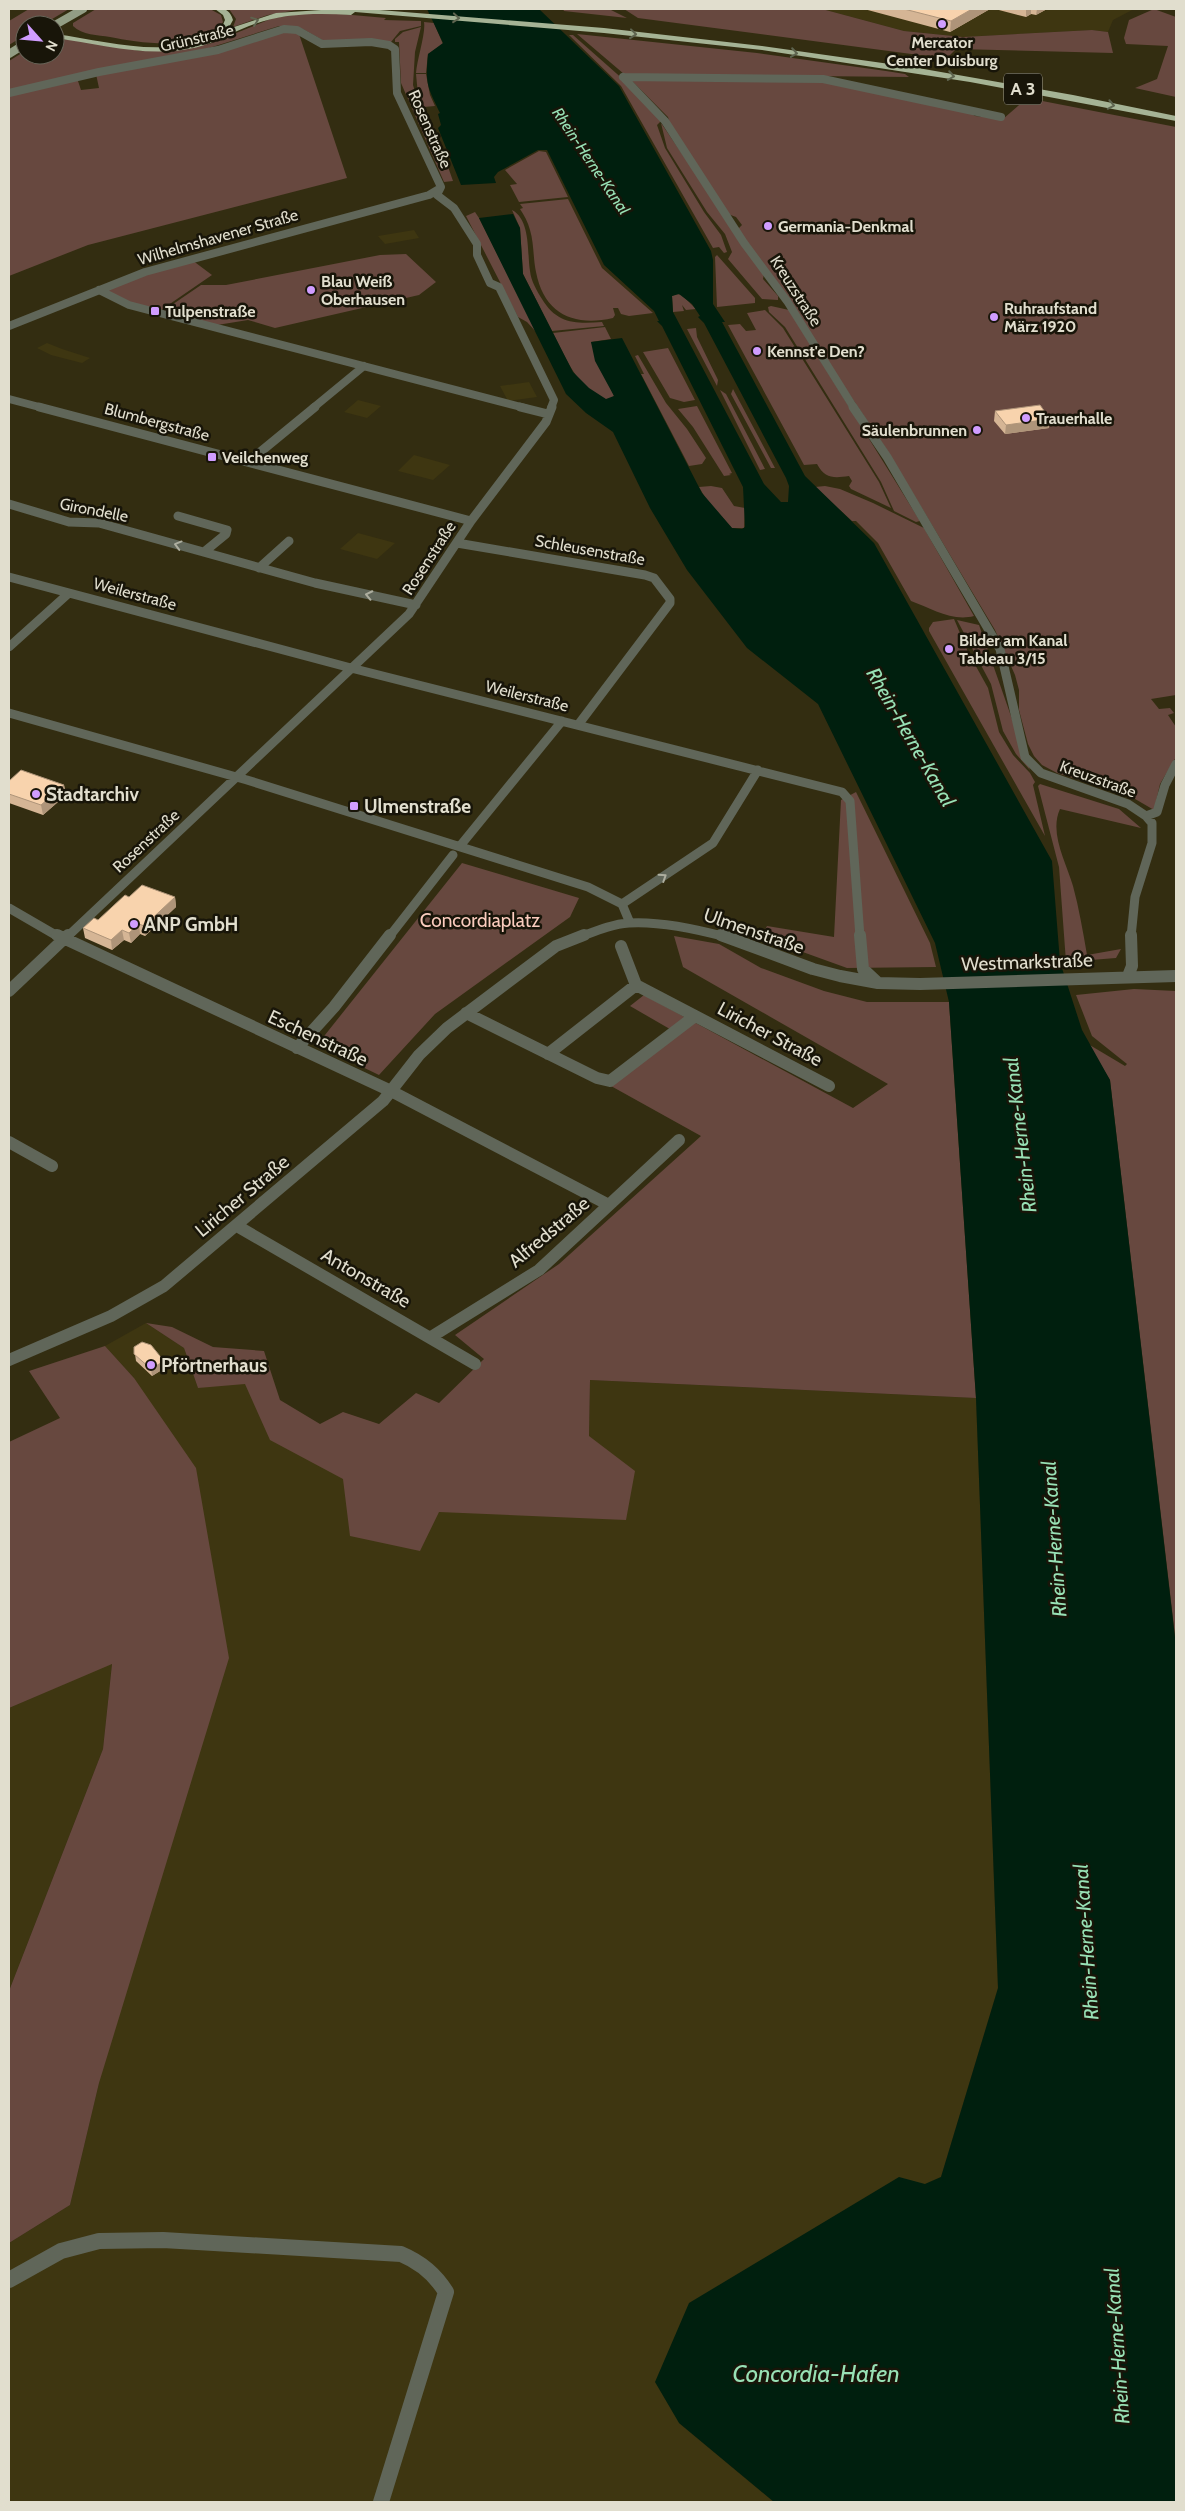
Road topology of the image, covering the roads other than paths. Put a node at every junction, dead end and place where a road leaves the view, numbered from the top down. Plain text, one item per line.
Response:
1 (83, 9) edge
2 (219, 9) edge
3 (340, 9) edge
4 (455, 9) edge
5 (396, 13) junction
6 (65, 20) edge
7 (65, 28) edge
8 (65, 37) edge
9 (389, 44) joint
10 (9, 92) edge
11 (1097, 93) dead end
12 (1001, 117) dead end
13 (1176, 119) edge
14 (439, 189) junction
15 (99, 290) junction
16 (9, 326) edge
17 (364, 366) junction
18 (9, 399) edge
19 (548, 414) junction
20 (248, 462) junction
21 (9, 504) edge
22 (178, 516) dead end
23 (471, 521) junction
24 (289, 541) dead end
25 (457, 543) junction
26 (204, 552) junction
27 (259, 568) junction
28 (9, 577) edge
29 (69, 593) junction
30 (416, 605) junction
31 (9, 647) edge
32 (351, 668) junction
33 (9, 713) edge
34 (562, 721) junction
35 (578, 725) junction
36 (1176, 764) edge
37 (758, 770) junction
38 (235, 778) junction
39 (1146, 816) junction
40 (457, 851) junction
41 (622, 904) junction
42 (9, 908) edge
43 (630, 923) junction
44 (63, 939) junction
45 (621, 946) dead end
46 (1128, 976) junction
47 (1176, 976) edge
48 (878, 983) junction
49 (636, 985) junction
50 (9, 991) edge
51 (466, 1013) junction
52 (695, 1016) junction
53 (297, 1048) junction
54 (548, 1054) junction
55 (829, 1086) dead end
56 (391, 1091) junction
57 (679, 1140) dead end
58 (9, 1142) edge
59 (52, 1166) dead end
60 (609, 1205) junction
61 (237, 1226) junction
62 (431, 1337) junction
63 (9, 1360) edge
64 (475, 1364) dead end
65 (9, 2280) edge
66 (382, 2502) edge

1 - 6 main road
2 - 7 highway
3 - 5 highway, A 3
4 - 11 highway, A 3
8 -> 5 highway
5 -> 13 highway, A 3
9 - 10 street, Grünstraße
9 - 14 street, Rosenstraße
12 - 39 street, Kreuzstraße
14 - 15 street, Wilhelmshavener Straße
14 - 19 street, Rosenstraße
15 - 16 street, Wilhelmshavener Straße
15 - 17 street
17 - 19 street
17 - 20 street
18 - 20 street, Blumbergstraße
19 - 23 street, Rosenstraße
20 - 23 street, Blumbergstraße
26 -> 21 street, Girondelle
22 - 26 street
23 - 25 street, Rosenstraße
24 - 27 street
25 - 30 street, Rosenstraße
25 - 35 street, Schleusenstraße
26 - 27 street, Girondelle
30 -> 27 street, Girondelle
28 - 29 street, Weilerstraße
29 - 31 street
29 - 32 street, Weilerstraße
30 - 32 street, Rosenstraße
32 - 34 street, Weilerstraße
32 - 38 street, Rosenstraße
33 - 38 street
34 - 35 street, Weilerstraße
34 - 40 street
35 - 37 street, Weilerstraße
36 - 39 street
41 -> 37 street
37 - 48 street, Weilerstraße
38 - 40 street
38 - 44 street, Rosenstraße
39 - 46 street
40 - 41 street
40 - 53 street
41 - 43 street
42 - 44 street, Eschenstraße
43 - 48 street, Ulmenstraße
43 - 51 street, Liricher Straße
44 - 50 street, Rosenstraße
44 - 53 street, Eschenstraße
45 - 49 street
46 - 47 street, Westmarkstraße
46 - 48 street, Westmarkstraße
49 - 52 street, Liricher Straße
49 - 54 street
51 - 54 street, Liricher Straße
51 - 56 street, Liricher Straße
52 - 54 street, Liricher Straße
52 - 55 street, Liricher Straße
53 - 56 street, Eschenstraße
56 - 60 street, Eschenstraße
56 - 61 street, Liricher Straße
57 - 60 street, Alfredstraße
58 - 59 street
60 - 62 street, Alfredstraße
61 - 62 street, Antonstraße
61 - 63 street, Liricher Straße
62 - 64 street, Antonstraße
65 - 66 street

